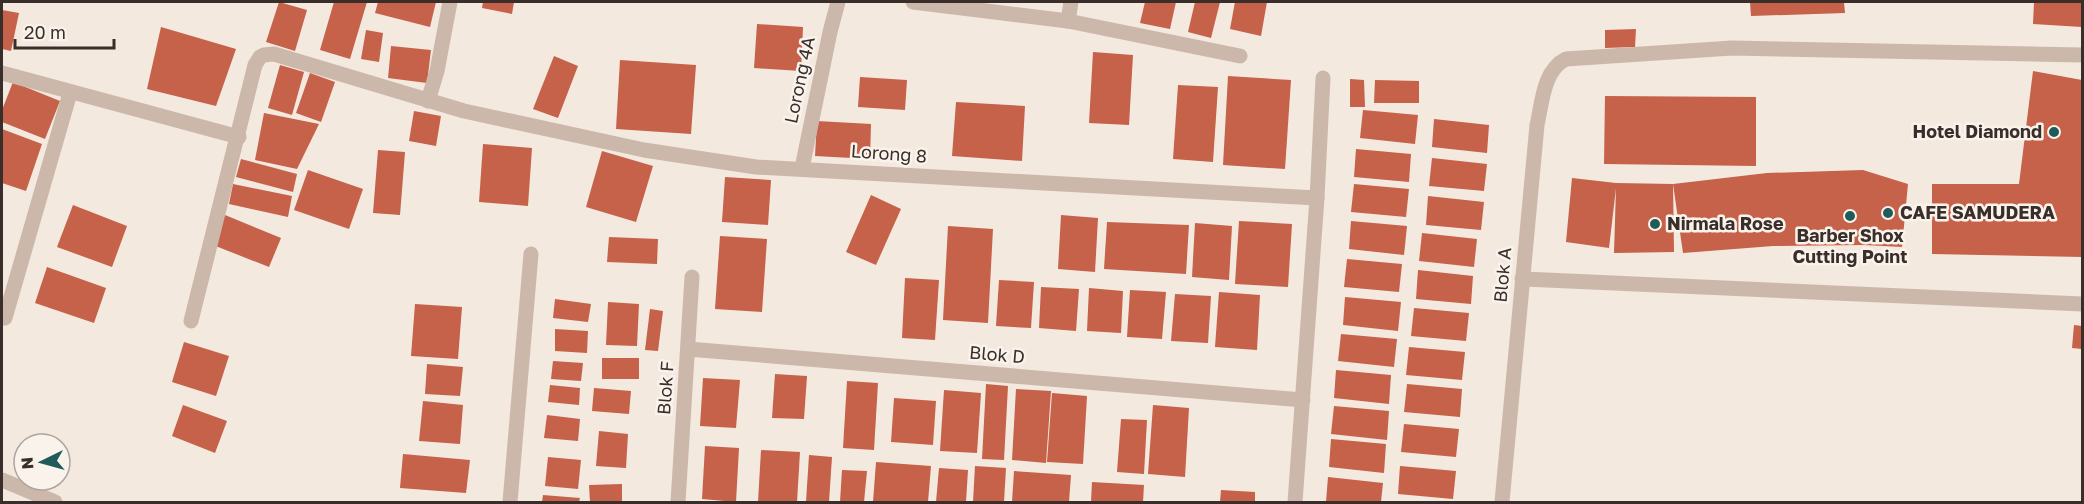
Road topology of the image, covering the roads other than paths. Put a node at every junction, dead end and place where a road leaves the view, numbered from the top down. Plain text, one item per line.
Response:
1 (450, 2) edge
2 (838, 2) edge
3 (913, 2) edge
4 (1071, 2) edge
5 (1068, 21) junction
6 (2082, 55) edge
7 (1240, 56) dead end
8 (2, 73) edge
9 (1323, 78) dead end
10 (70, 93) junction
11 (431, 102) junction
12 (239, 137) junction
13 (802, 168) junction
14 (1317, 198) junction
15 (531, 254) dead end
16 (692, 277) dead end
17 (1522, 279) junction
18 (2082, 304) edge
19 (5, 318) dead end
20 (191, 321) dead end
21 (688, 349) junction
22 (1303, 400) junction
23 (2, 480) edge
24 (55, 502) edge
25 (510, 502) edge
26 (678, 502) edge
27 (1295, 502) edge
28 (1502, 502) edge

1 - 11 street
2 - 13 street, Lorong 4A
3 - 5 street
4 - 5 street
5 - 7 street
6 - 17 street, Blok A
8 - 10 street
9 - 14 street
10 - 12 street
10 - 19 street
11 - 12 street, Lorong 8
11 - 13 street, Lorong 8
12 - 20 street
13 - 14 street, Lorong 8
14 - 22 street
15 - 25 street
16 - 21 street, Blok F
17 - 18 street
17 - 28 street, Blok A
21 - 22 street, Blok D
21 - 26 street, Blok F
22 - 27 street
23 - 24 street

